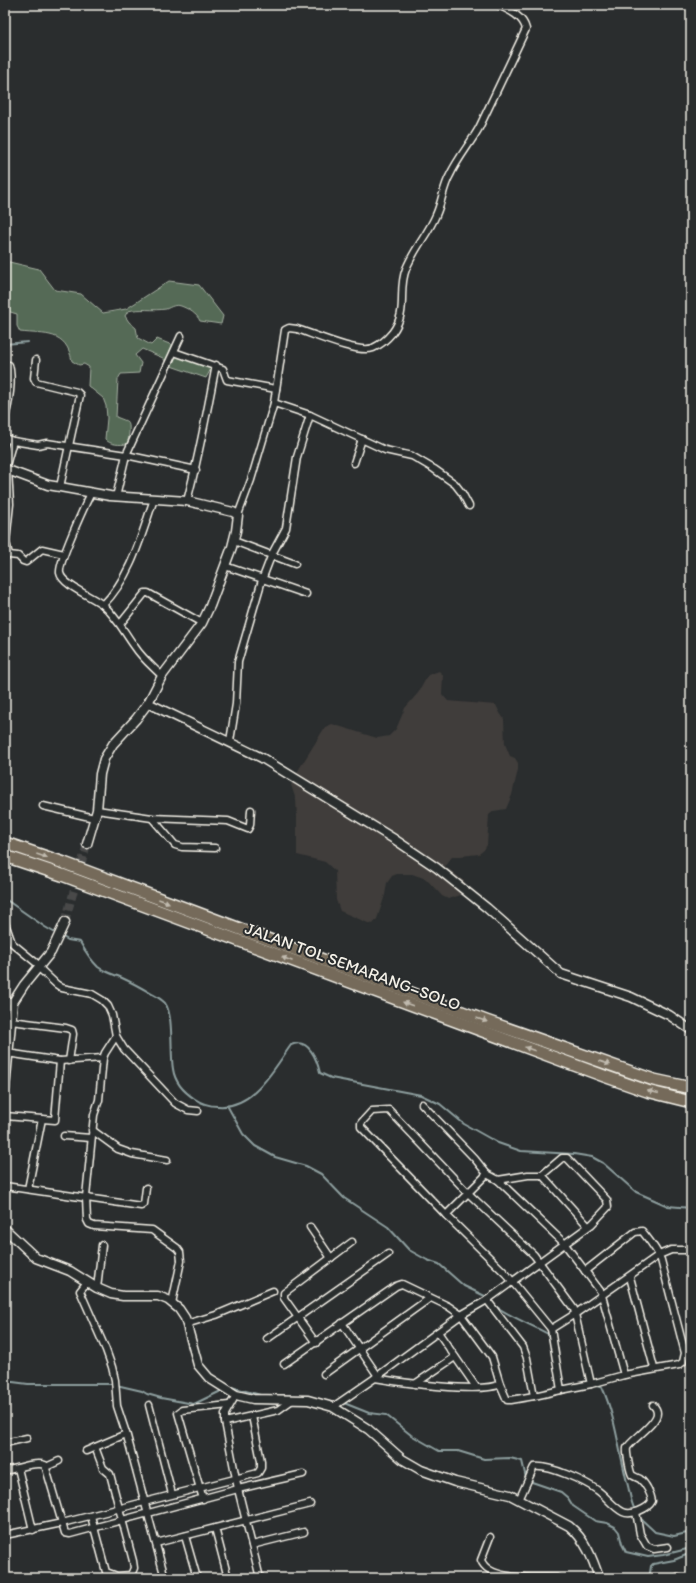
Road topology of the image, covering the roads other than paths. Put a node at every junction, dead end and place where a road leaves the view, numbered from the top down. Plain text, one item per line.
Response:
1 (498, 5) edge
2 (181, 336) dead end
3 (174, 352) junction
4 (36, 360) dead end
5 (5, 364) edge
6 (216, 365) junction
7 (276, 389) junction
8 (274, 402) junction
9 (310, 415) junction
10 (5, 418) edge
11 (5, 438) edge
12 (362, 439) junction
13 (13, 441) junction
14 (69, 446) junction
15 (126, 455) junction
16 (354, 463) dead end
17 (6, 469) edge
18 (196, 470) junction
19 (60, 487) junction
20 (91, 493) junction
21 (116, 497) junction
22 (154, 499) junction
23 (187, 501) junction
24 (468, 506) dead end
25 (238, 515) junction
26 (234, 541) junction
27 (64, 554) junction
28 (272, 554) junction
29 (295, 564) dead end
30 (225, 566) junction
31 (262, 580) junction
32 (306, 594) dead end
33 (103, 605) junction
34 (202, 623) junction
35 (120, 624) junction
36 (162, 676) junction
37 (148, 703) junction
38 (230, 741) junction
39 (43, 806) dead end
40 (97, 810) junction
41 (251, 810) dead end
42 (94, 818) junction
43 (152, 818) junction
44 (5, 843) edge
45 (87, 844) tunnel mouth
46 (215, 848) dead end
47 (5, 856) edge
48 (64, 922) tunnel mouth
49 (5, 923) edge
50 (6, 936) edge
51 (39, 967) junction
52 (9, 1001) edge
53 (11, 1021) junction
54 (691, 1030) edge
55 (116, 1036) junction
56 (6, 1056) edge
57 (103, 1058) junction
58 (69, 1060) junction
59 (60, 1061) junction
60 (691, 1088) edge
61 (5, 1089) edge
62 (691, 1102) edge
63 (422, 1104) dead end
64 (198, 1111) dead end
65 (5, 1116) edge
66 (42, 1119) junction
67 (92, 1130) junction
68 (64, 1136) dead end
69 (91, 1138) junction
70 (167, 1160) dead end
71 (487, 1174) junction
72 (542, 1175) junction
73 (498, 1180) junction
74 (5, 1186) edge
75 (146, 1188) dead end
76 (28, 1189) junction
77 (468, 1193) junction
78 (86, 1197) junction
79 (446, 1215) junction
80 (588, 1226) junction
81 (310, 1227) dead end
82 (5, 1229) edge
83 (352, 1242) dead end
84 (564, 1243) junction
85 (102, 1245) dead end
86 (691, 1250) edge
87 (388, 1254) dead end
88 (660, 1255) junction
89 (331, 1258) junction
90 (538, 1261) junction
91 (585, 1271) junction
92 (630, 1277) junction
93 (512, 1281) junction
94 (87, 1282) junction
95 (97, 1288) junction
96 (273, 1291) dead end
97 (602, 1295) junction
98 (430, 1298) junction
99 (487, 1300) junction
100 (172, 1303) junction
101 (575, 1314) junction
102 (461, 1315) junction
103 (298, 1318) junction
104 (342, 1323) junction
105 (186, 1324) junction
106 (551, 1329) junction
107 (438, 1332) junction
108 (268, 1340) dead end
109 (316, 1343) junction
110 (360, 1349) junction
111 (455, 1357) junction
112 (284, 1364) dead end
113 (654, 1368) junction
114 (324, 1374) dead end
115 (624, 1375) junction
116 (377, 1377) junction
117 (415, 1384) junction
118 (500, 1384) junction
119 (591, 1384) junction
120 (476, 1387) junction
121 (562, 1390) junction
122 (232, 1393) junction
123 (534, 1396) junction
124 (292, 1400) junction
125 (149, 1405) dead end
126 (229, 1405) junction
127 (654, 1405) dead end
128 (333, 1407) junction
129 (252, 1416) junction
130 (225, 1422) junction
131 (126, 1434) junction
132 (27, 1438) dead end
133 (5, 1443) edge
134 (95, 1448) junction
135 (86, 1451) dead end
136 (59, 1461) dead end
137 (46, 1466) junction
138 (18, 1468) junction
139 (5, 1471) edge
140 (303, 1474) dead end
141 (236, 1478) junction
142 (200, 1488) junction
143 (238, 1489) junction
144 (172, 1494) junction
145 (203, 1499) junction
146 (519, 1500) junction
147 (145, 1501) junction
148 (310, 1504) dead end
149 (119, 1508) junction
150 (637, 1511) junction
151 (148, 1514) junction
152 (90, 1516) junction
153 (246, 1519) junction
154 (122, 1520) junction
155 (62, 1523) junction
156 (94, 1528) junction
157 (215, 1528) junction
158 (33, 1530) junction
159 (304, 1532) dead end
160 (5, 1535) edge
161 (185, 1536) junction
162 (490, 1537) dead end
163 (156, 1543) junction
164 (252, 1545) junction
165 (668, 1547) dead end
166 (133, 1576) edge
167 (165, 1578) edge
168 (197, 1578) edge
169 (228, 1578) edge
170 (260, 1578) edge
171 (557, 1578) edge
172 (599, 1578) edge

1 - 7 street
2 - 3 street
3 - 6 street
3 - 15 street
4 - 14 street
5 - 10 street
6 - 7 street
6 - 18 street
7 - 8 street
8 - 9 street
8 - 25 street
9 - 12 street
9 - 28 street
11 - 13 street
12 - 16 street
12 - 24 street
13 - 14 street
13 - 17 street
14 - 15 street
14 - 19 street
15 - 18 street
15 - 21 street
17 - 19 street
17 - 27 street
18 - 23 street
19 - 20 street
20 - 21 street
20 - 27 street
21 - 22 street
22 - 23 street
22 - 33 street
23 - 25 street
25 - 26 street
26 - 28 street
26 - 30 street
27 - 33 street
28 - 29 street
28 - 31 street
30 - 31 street
30 - 34 street
31 - 32 street
31 - 38 street
33 - 35 street
34 - 35 street
34 - 36 street
35 - 36 street
36 - 37 street
37 - 38 street
37 - 40 street
38 - 54 street
39 - 42 street
40 - 42 street
40 - 43 street
41 - 43 street
42 - 45 street
43 - 46 street
44 -> 60 highway, JALAN TOL SEMARANG–SOLO
62 -> 47 highway, JALAN TOL SEMARANG–SOLO
48 - 51 street
49 - 50 street
50 - 51 street
51 - 52 street
51 - 55 street
52 - 53 street
53 - 56 street
53 - 58 street
55 - 57 street
55 - 64 street
56 - 59 street
56 - 61 street
57 - 58 street
57 - 67 street
58 - 59 street
59 - 66 street
63 - 71 street
65 - 66 street
66 - 76 street
67 - 69 street
67 - 70 street
68 - 69 street
69 - 78 street
71 - 73 street
71 - 77 street
72 - 73 street
72 - 80 street
72 - 80 street
73 - 84 street
74 - 76 street
75 - 78 street
76 - 78 street
77 - 79 street
77 - 79 street
77 - 90 street
78 - 100 street
79 - 93 street
80 - 84 street
81 - 89 street
82 - 94 street
83 - 89 street
84 - 90 street
84 - 91 street
85 - 95 street
86 - 88 street
87 - 103 street
88 - 91 street
88 - 92 street
88 - 113 street
89 - 103 street
90 - 93 street
90 - 101 street
91 - 97 street
92 - 97 street
92 - 113 street
93 - 99 street
93 - 106 street
94 - 95 street
94 - 131 street
95 - 100 street
96 - 105 street
97 - 101 street
97 - 115 street
98 - 102 street
98 - 104 street
98 - 110 street
99 - 102 street
99 - 123 street
100 - 105 street
101 - 106 street
101 - 119 street
102 - 107 street
102 - 118 street
103 - 108 street
103 - 109 street
104 - 109 street
104 - 110 street
105 - 122 street
106 - 121 street
107 - 111 street
107 - 116 street
109 - 112 street
110 - 114 street
110 - 116 street
111 - 117 street
111 - 120 street
113 - 115 street
115 - 119 street
116 - 117 street
116 - 128 street
117 - 120 street
118 - 120 street
118 - 123 street
119 - 121 street
121 - 123 street
122 - 124 street
122 - 126 street
124 - 128 street
124 - 129 street
125 - 144 street
126 - 130 street
126 - 142 street
127 - 150 street
128 - 146 street
129 - 130 street
129 - 141 street
130 - 141 street
131 - 134 street
131 - 147 street
132 - 133 street
134 - 135 street
134 - 149 street
136 - 137 street
137 - 138 street
137 - 155 street
138 - 139 street
138 - 158 street
140 - 143 street
141 - 142 street
141 - 143 street
142 - 144 street
142 - 145 street
143 - 145 street
143 - 153 street
144 - 147 street
145 - 151 street
146 - 150 street
146 - 172 street
147 - 149 street
147 - 151 street
148 - 153 street
149 - 152 street
149 - 154 street
150 - 165 street
151 - 154 street
151 - 163 street
152 - 155 street
152 - 156 street
153 - 157 street
153 - 164 street
154 - 156 street
154 - 166 street
155 - 156 street
155 - 158 street
156 - 166 street
157 - 161 street
157 - 169 street
158 - 160 street
159 - 164 street
161 - 163 street
161 - 168 street
162 - 171 street
163 - 167 street
164 - 170 street

